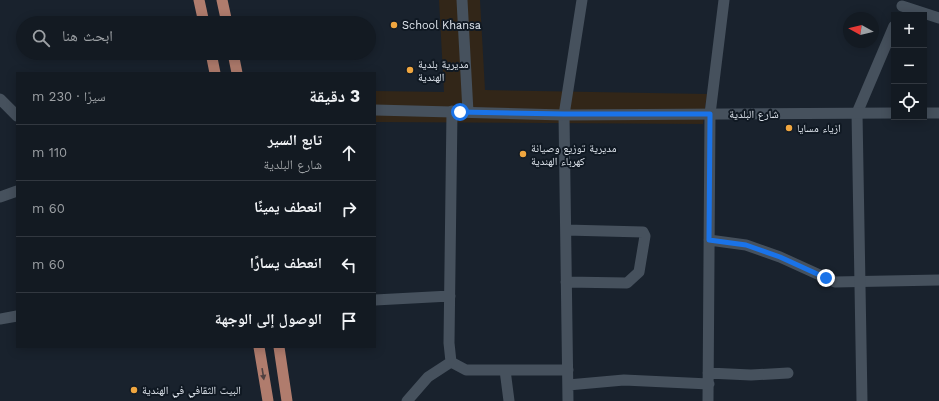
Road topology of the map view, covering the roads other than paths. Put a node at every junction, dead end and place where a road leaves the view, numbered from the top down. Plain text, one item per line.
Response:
1 (199, 0) edge
2 (222, 0) edge
3 (462, 0) edge
4 (582, 0) edge
5 (724, 0) edge
6 (902, 7) edge
7 (202, 16) edge
8 (225, 16) edge
9 (939, 18) edge
10 (891, 33) edge
11 (212, 60) edge
12 (234, 60) edge
13 (215, 72) edge
14 (237, 72) edge
15 (0, 100) edge
16 (376, 110) edge
17 (452, 111) junction
18 (468, 112) junction
19 (856, 113) junction
20 (891, 113) edge
21 (927, 113) edge
22 (939, 113) edge
23 (564, 114) junction
24 (710, 114) junction
25 (16, 115) edge
26 (16, 192) edge
27 (0, 197) edge
28 (566, 230) junction
29 (709, 240) junction
30 (939, 280) edge
31 (566, 282) junction
32 (859, 282) junction
33 (450, 296) junction
34 (376, 300) edge
35 (16, 316) edge
36 (0, 319) edge
37 (259, 348) edge
38 (279, 348) edge
39 (451, 362) junction
40 (505, 370) junction
41 (568, 370) junction
42 (788, 373) dead end
43 (708, 379) junction
44 (568, 385) junction
45 (268, 401) edge
46 (287, 401) edge
47 (407, 401) edge
48 (509, 401) edge
49 (568, 401) edge
50 (708, 401) edge
51 (862, 401) edge

1 - 7 main road
2 - 8 main road
3 - 18 street
4 - 23 street
5 - 24 street
6 - 9 street
10 - 19 street
11 - 13 main road
12 - 14 main road
15 - 25 street
16 - 17 street, شارع البلدية
17 - 18 street, شارع البلدية
17 - 33 street
18 - 23 street, شارع البلدية
19 - 20 street, شارع البلدية
19 - 24 street, شارع البلدية
19 - 32 street
21 - 22 street
23 - 24 street, شارع البلدية
23 - 28 street
24 - 29 street
26 - 27 street
28 - 31 street
28 - 31 street
29 - 32 street
29 - 43 street
30 - 32 street
31 - 41 street
32 - 51 street
33 - 34 street
33 - 39 street
35 - 36 street
37 -> 45 main road
38 - 46 main road
39 - 40 street
39 - 47 street
40 - 41 street
40 - 48 street
41 - 44 street
42 - 43 street
43 - 44 street
43 - 50 street
44 - 49 street

